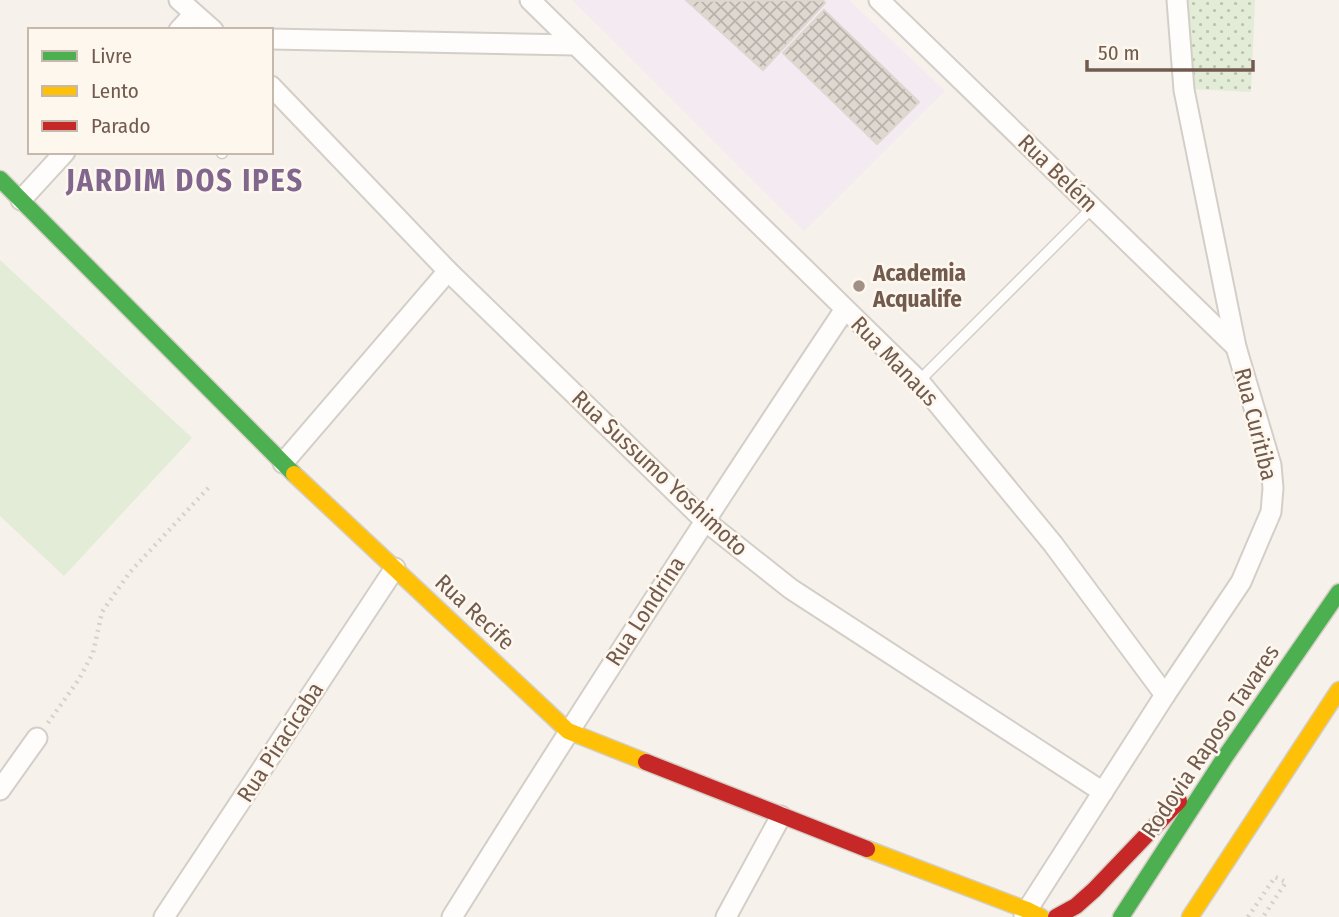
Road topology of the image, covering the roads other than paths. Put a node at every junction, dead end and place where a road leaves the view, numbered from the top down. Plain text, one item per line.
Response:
1 (179, 0) edge
2 (530, 0) edge
3 (879, 0) edge
4 (1177, 0) edge
5 (194, 14) junction
6 (181, 28) edge
7 (211, 28) edge
8 (273, 39) edge
9 (576, 45) junction
10 (273, 88) edge
11 (63, 154) edge
12 (0, 179) edge
13 (21, 200) junction
14 (1093, 207) junction
15 (448, 271) junction
16 (845, 309) junction
17 (1236, 347) junction
18 (919, 381) junction
19 (283, 463) junction
20 (704, 520) junction
21 (395, 568) junction
22 (1339, 592) edge
23 (1339, 690) edge
24 (1165, 695) junction
25 (568, 731) junction
26 (37, 738) road end
27 (1224, 757) junction
28 (0, 790) edge
29 (1103, 792) junction
30 (781, 816) junction
31 (1030, 915) edge
32 (164, 917) edge
33 (452, 917) edge
34 (726, 917) edge
35 (1056, 917) edge
36 (1121, 917) edge
37 (1190, 917) edge

1 - 5 street
2 - 9 street, Rua Manaus
3 - 14 street, Rua Belém
4 - 17 street, Rua Curitiba
5 - 6 street
5 - 7 street
8 - 9 street
9 - 16 street, Rua Manaus
10 - 15 street, Rua Sussumo Yoshimoto
11 - 13 street
12 - 13 main road, Rua Recife
13 - 19 main road, Rua Recife
14 - 17 street, Rua Belém
14 - 18 lane
15 - 19 street
15 - 20 street, Rua Sussumo Yoshimoto
16 - 18 street, Rua Manaus
16 - 20 street, Rua Londrina
17 - 24 street, Rua Curitiba
18 - 24 street, Rua Manaus
19 - 21 main road, Rua Recife
20 - 25 street, Rua Londrina
20 - 29 street, Rua Sussumo Yoshimoto
21 - 25 main road, Rua Recife
21 - 32 street, Rua Piracicaba
22 - 27 main road, Rodovia Raposo Tavares
23 - 37 main road
24 - 29 street, Rua Curitiba
25 - 30 main road, Rua Recife
25 - 33 street, Rua Londrina
26 - 28 street
27 - 35 main road
27 - 36 main road, Rodovia Raposo Tavares
29 - 31 street, Rua Curitiba
30 - 31 main road, Rua Recife
30 - 34 street

